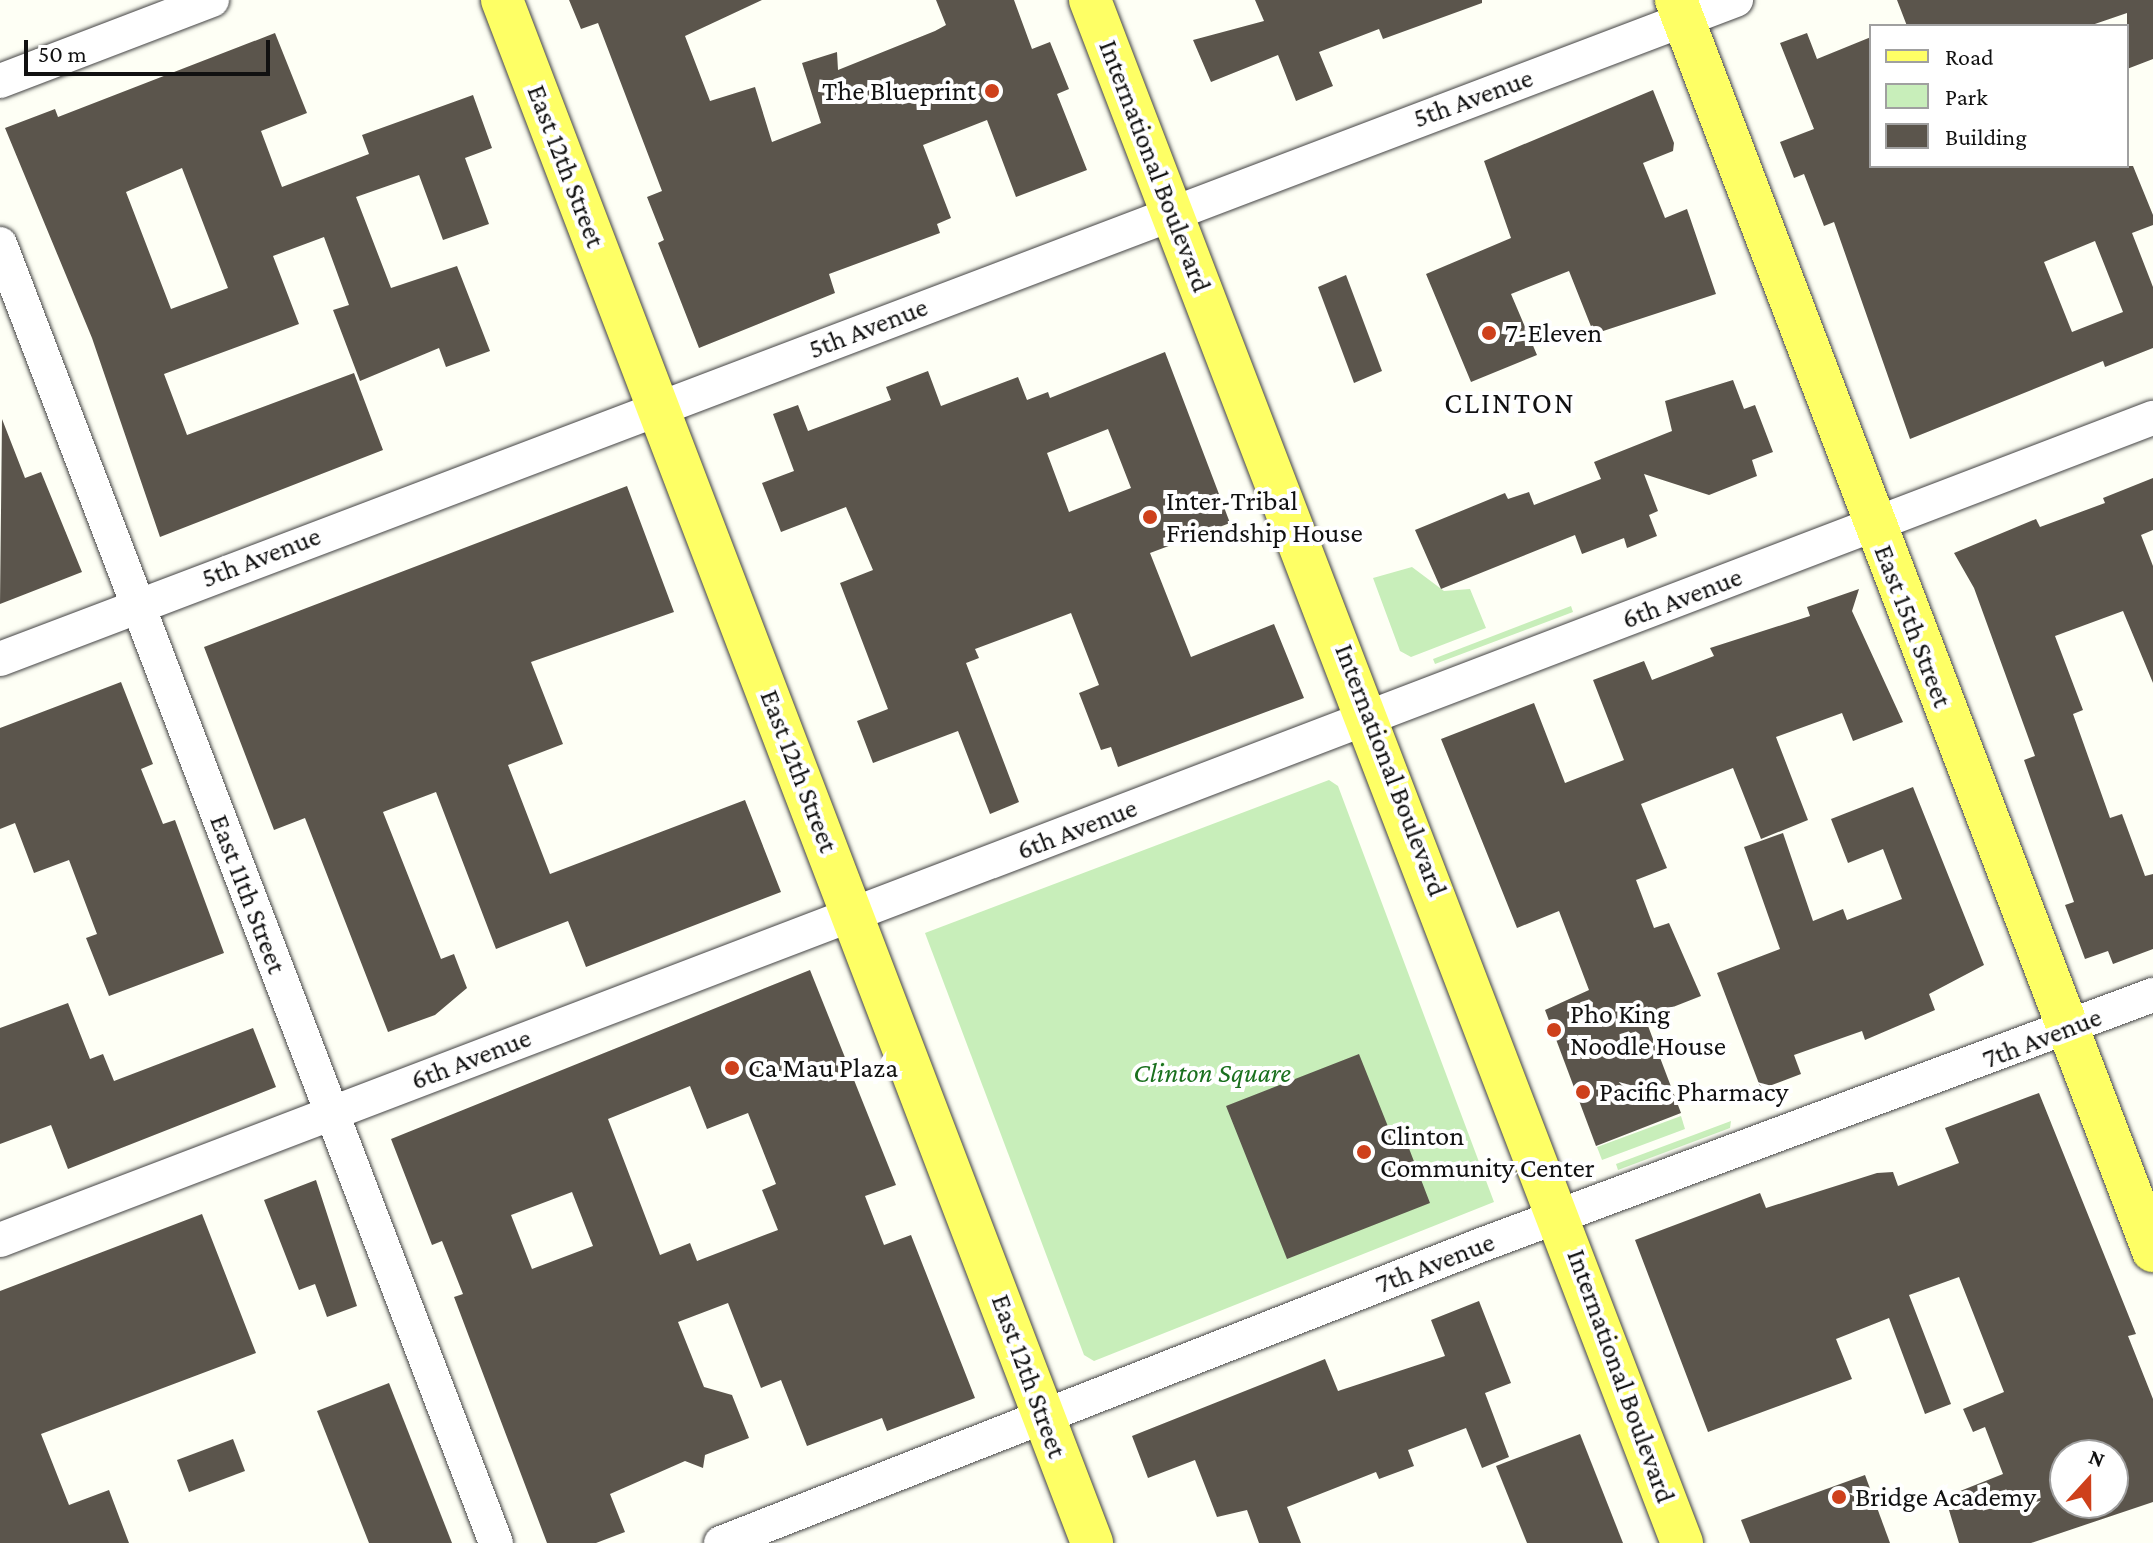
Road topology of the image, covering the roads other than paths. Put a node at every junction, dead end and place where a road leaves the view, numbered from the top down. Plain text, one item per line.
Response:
1 (212, 0) edge
2 (502, 0) edge
3 (1090, 0) edge
4 (1736, 0) edge
5 (1680, 10) edge
6 (0, 81) edge
7 (1172, 212) junction
8 (0, 244) edge
9 (659, 407) junction
10 (2153, 418) edge
11 (1874, 524) junction
12 (137, 604) junction
13 (0, 659) edge
14 (1370, 716) junction
15 (853, 912) junction
16 (2153, 995) edge
17 (2067, 1028) junction
18 (332, 1113) junction
19 (1562, 1216) junction
20 (0, 1240) edge
21 (2153, 1251) edge
22 (1042, 1415) junction
23 (496, 1543) edge
24 (721, 1543) edge
25 (1092, 1543) edge
26 (1682, 1543) edge

1 - 6 street
2 - 9 main road, East 12th Street
3 - 7 main road, International Boulevard
4 - 5 street, 5th Avenue
5 - 7 street, 5th Avenue
5 - 11 main road, East 15th Street
7 - 9 street, 5th Avenue
7 - 14 main road, International Boulevard
8 - 12 street, East 11th Street
9 - 12 street, 5th Avenue
9 - 15 main road, East 12th Street
10 - 11 street, 6th Avenue
11 - 14 street, 6th Avenue
11 - 17 main road, East 15th Street
12 - 13 street, 5th Avenue
12 - 18 street, East 11th Street
14 - 15 street, 6th Avenue
14 - 19 main road, International Boulevard
15 - 18 street, 6th Avenue
15 - 22 main road, East 12th Street
16 - 17 street, 7th Avenue
17 - 19 street, 7th Avenue
17 - 21 main road, East 15th Street
18 - 20 street, 6th Avenue
18 - 23 street, East 11th Street
19 - 22 street, 7th Avenue
19 - 26 main road, International Boulevard
22 - 24 street, 7th Avenue
22 - 25 main road, East 12th Street

